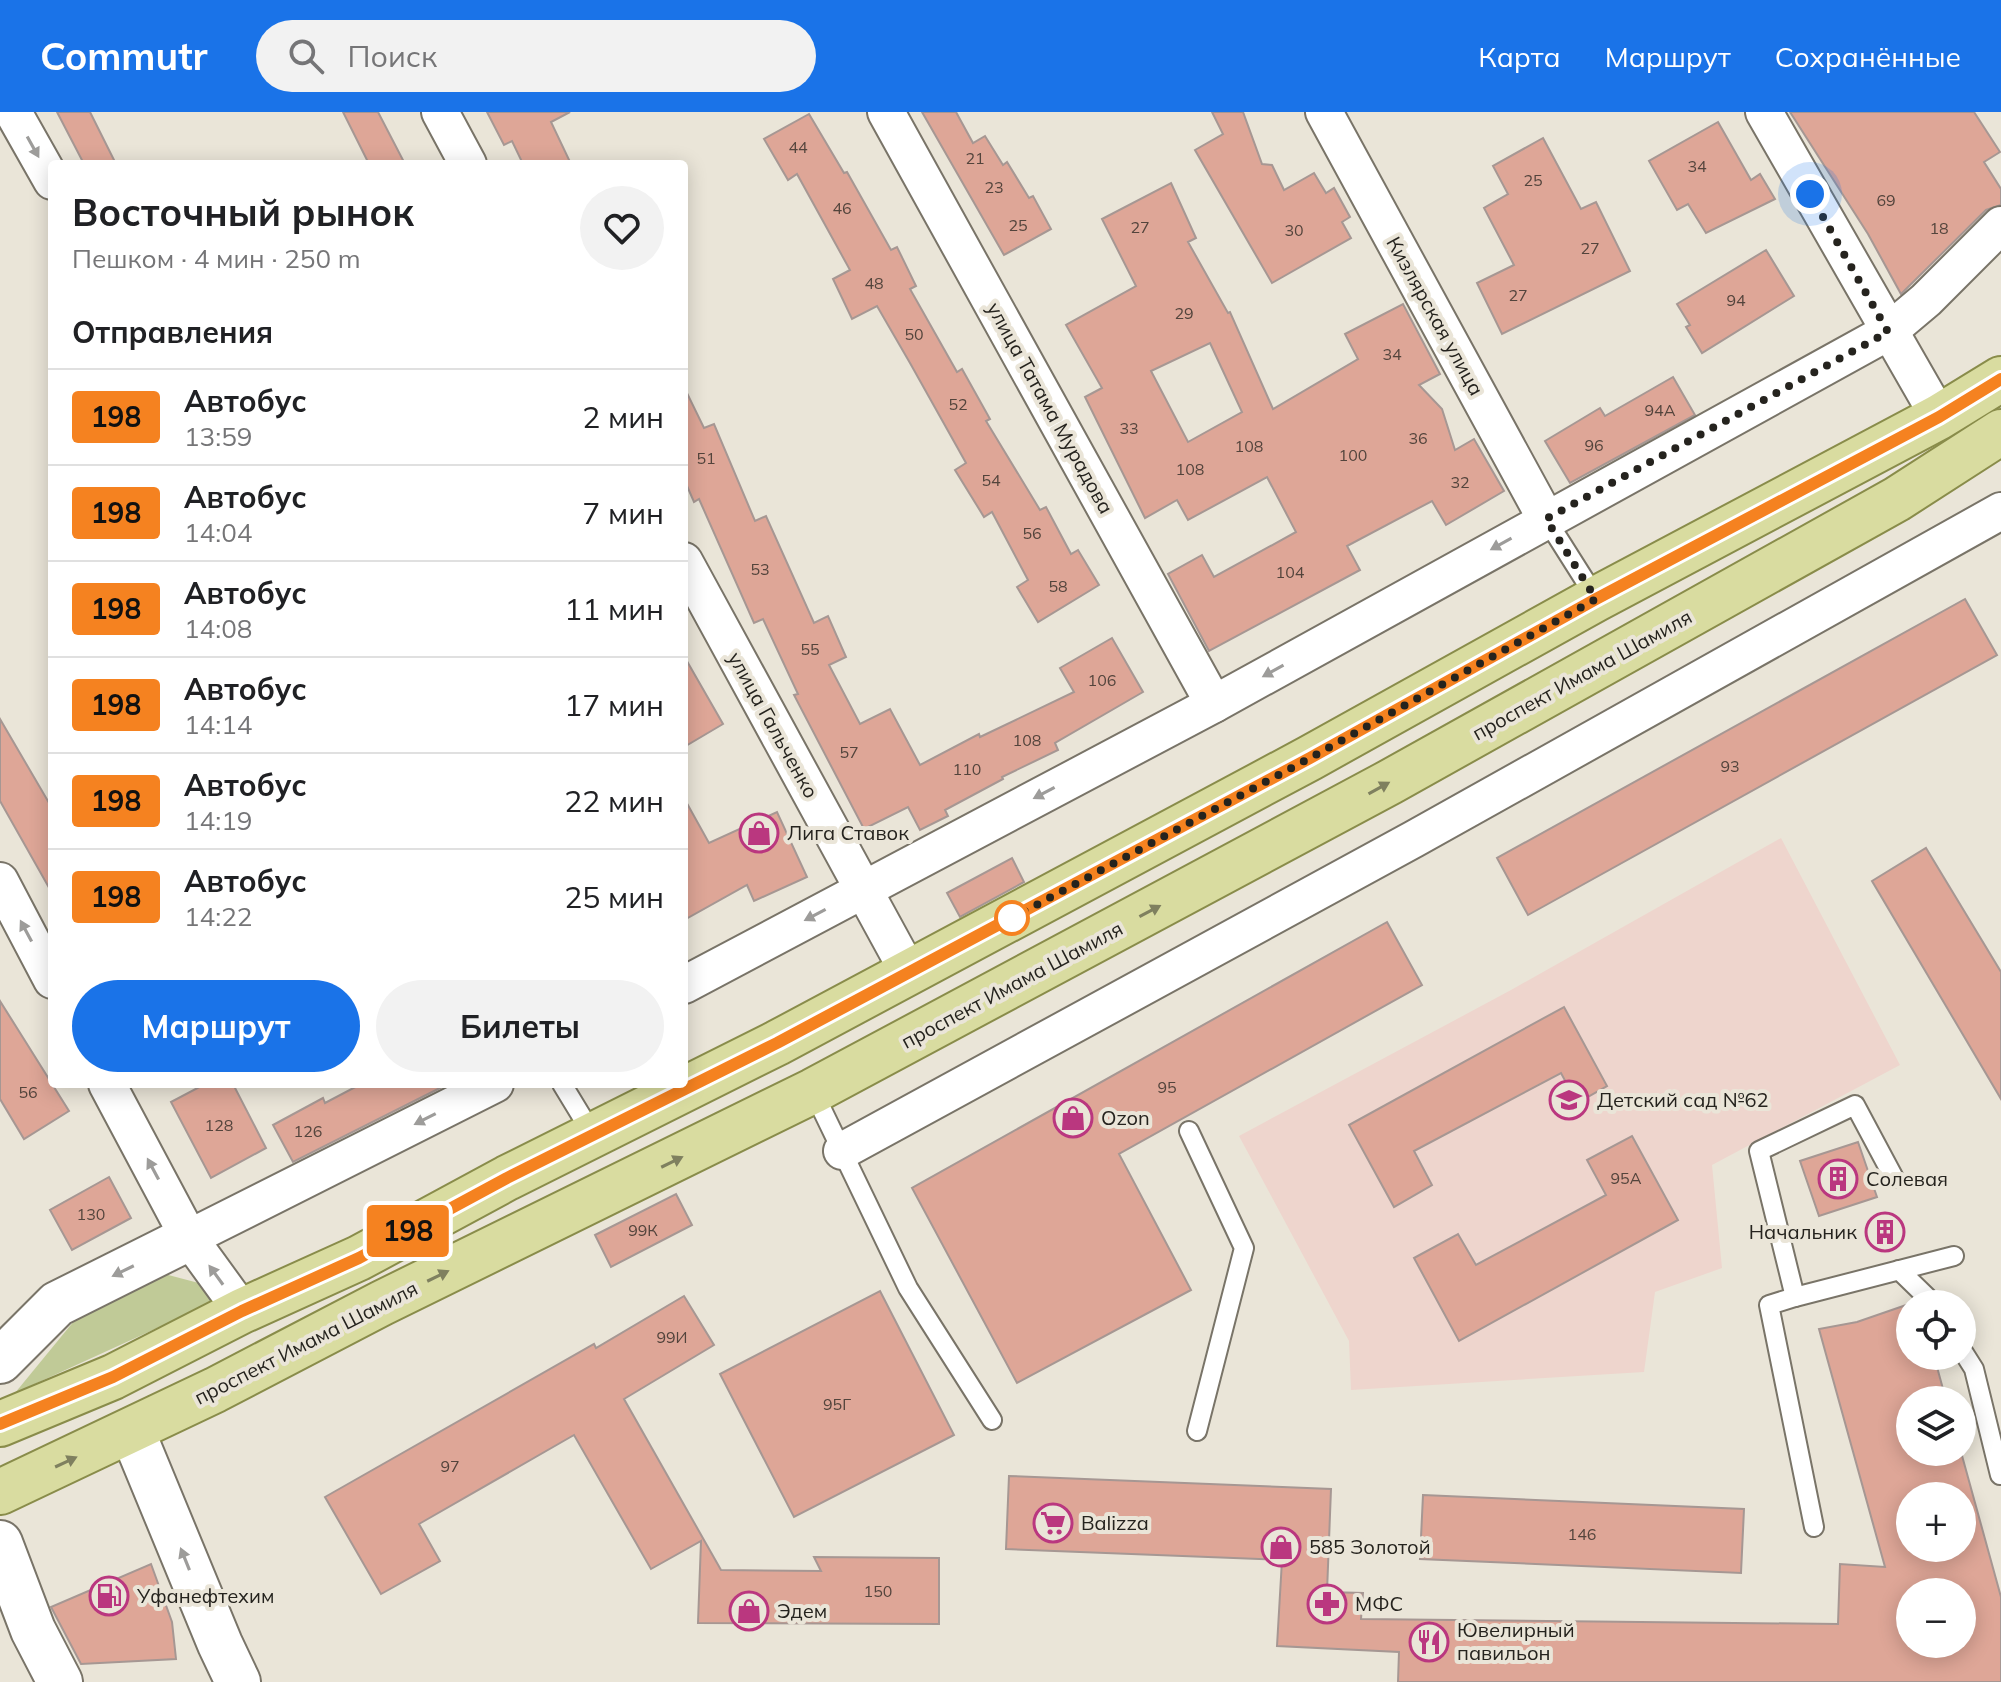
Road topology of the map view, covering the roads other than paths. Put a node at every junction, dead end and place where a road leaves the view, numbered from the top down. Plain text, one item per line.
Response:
1 (13, 112) edge
2 (440, 112) edge
3 (886, 112) edge
4 (1324, 112) edge
5 (1764, 112) edge
6 (466, 160) edge
7 (48, 174) edge
8 (2001, 225) edge
9 (1888, 332) junction
10 (2001, 379) edge
11 (1939, 417) junction
12 (2001, 432) edge
13 (1959, 458) junction
14 (2001, 511) edge
15 (1546, 519) junction
16 (688, 568) edge
17 (1596, 599) junction
18 (1214, 704) junction
19 (0, 881) edge
20 (862, 890) junction
21 (48, 972) edge
22 (909, 973) junction
23 (688, 983) edge
24 (109, 1088) edge
25 (487, 1088) edge
26 (564, 1088) edge
27 (687, 1088) edge
28 (688, 1088) edge
29 (813, 1091) junction
30 (1189, 1131) dead end
31 (593, 1135) junction
32 (842, 1151) junction
33 (1894, 1178) dead end
34 (189, 1238) junction
35 (1954, 1256) dead end
36 (1899, 1270) junction
37 (1920, 1290) edge
38 (1795, 1297) junction
39 (57, 1304) junction
40 (242, 1311) junction
41 (0, 1332) edge
42 (0, 1361) edge
43 (1974, 1370) edge
44 (992, 1420) dead end
45 (0, 1424) edge
46 (132, 1431) junction
47 (1197, 1431) dead end
48 (2000, 1475) edge
49 (0, 1492) edge
50 (1814, 1527) dead end
51 (0, 1543) edge
52 (60, 1682) edge
53 (238, 1682) edge

1 -> 7 street
2 - 6 street
3 - 18 street, улица Татама Мурадова
4 - 15 street, Кизлярская улица
5 - 9 street
8 - 9 street
9 - 11 street
9 - 15 street
10 - 11 main road
11 - 13 main road
11 - 17 main road
12 - 13 main road, проспект Имама Шамиля
29 -> 13 main road, проспект Имама Шамиля
14 - 32 street
15 - 17 lane
15 -> 18 street
16 - 20 street, улица Гальченко
17 - 22 main road
18 -> 20 street
21 -> 19 street
20 - 22 street, улица Гальченко
20 -> 23 street
22 - 28 main road
34 -> 24 street
25 -> 34 street
26 - 31 lane
27 - 31 main road
29 - 32 lane
46 -> 29 main road, проспект Имама Шамиля
30 - 47 lane
31 - 40 main road
32 - 44 lane
33 - 38 lane
34 -> 39 main road
40 -> 34 street
35 - 36 lane
36 - 37 lane
36 - 38 lane
38 - 50 lane
39 - 41 main road
39 - 42 main road
40 - 45 main road
43 - 48 lane
49 -> 46 main road, проспект Имама Шамиля
53 -> 46 main road
51 - 52 main road

